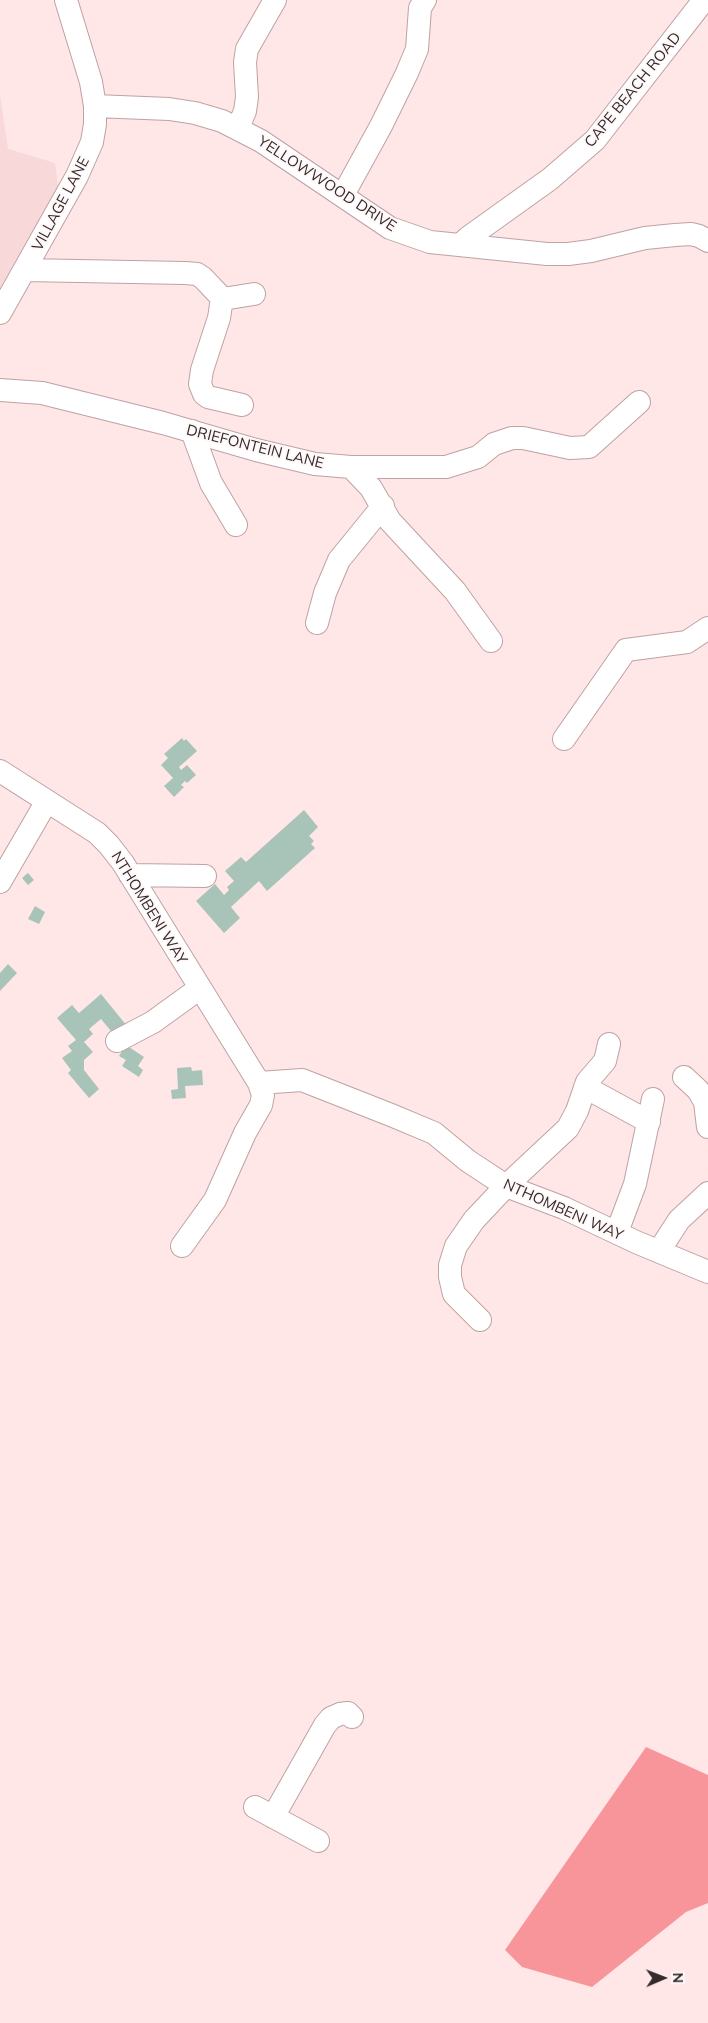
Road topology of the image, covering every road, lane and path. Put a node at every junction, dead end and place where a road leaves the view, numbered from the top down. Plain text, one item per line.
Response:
1 (66, 0) edge
2 (275, 0) edge
3 (424, 0) edge
4 (704, 0) edge
5 (95, 106) junction
6 (238, 128) junction
7 (343, 196) junction
8 (708, 241) edge
9 (460, 246) junction
10 (25, 270) junction
11 (254, 294) dead end
12 (222, 298) junction
13 (0, 313) edge
14 (0, 390) edge
15 (639, 402) dead end
16 (242, 405) dead end
17 (192, 431) junction
18 (351, 468) junction
19 (383, 506) junction
20 (236, 525) dead end
21 (317, 623) dead end
22 (708, 628) edge
23 (491, 641) dead end
24 (564, 739) dead end
25 (0, 771) edge
26 (47, 801) junction
27 (130, 875) junction
28 (205, 876) dead end
29 (0, 882) edge
30 (200, 988) junction
31 (117, 1041) dead end
32 (609, 1044) dead end
33 (684, 1077) dead end
34 (259, 1083) junction
35 (585, 1087) junction
36 (654, 1099) dead end
37 (649, 1122) junction
38 (708, 1127) edge
39 (506, 1186) junction
40 (708, 1193) edge
41 (617, 1232) junction
42 (182, 1246) dead end
43 (659, 1251) junction
44 (708, 1272) edge
45 (480, 1320) dead end
46 (352, 1717) dead end
47 (318, 1841) dead end

1 - 5 street, VILLAGE LANE
2 - 6 street
3 - 7 street
4 - 9 street, CAPE BEACH ROAD
5 - 6 street, YELLOWWOOD DRIVE
5 - 10 street, VILLAGE LANE
6 - 7 street, YELLOWWOOD DRIVE
7 - 9 street, YELLOWWOOD DRIVE
8 - 9 street, YELLOWWOOD DRIVE
10 - 12 street
10 - 13 street, VILLAGE LANE
11 - 12 street
12 - 16 street
14 - 17 street, DRIEFONTEIN LANE
15 - 18 street, DRIEFONTEIN LANE
17 - 18 street, DRIEFONTEIN LANE
17 - 20 street
18 - 19 street
19 - 21 street
19 - 23 street
22 - 24 street
25 - 26 street, NTHOMBENI WAY
26 - 27 street, NTHOMBENI WAY
26 - 29 street
27 - 28 street
27 - 30 street, NTHOMBENI WAY
30 - 31 street
30 - 34 street, NTHOMBENI WAY
32 - 35 street
33 - 38 street
34 - 39 street, NTHOMBENI WAY
34 - 42 street
35 - 37 street
35 - 39 street
36 - 37 street
37 - 41 street
39 - 41 street, NTHOMBENI WAY
39 - 45 street
40 - 43 street
41 - 43 street, NTHOMBENI WAY
43 - 44 street, NTHOMBENI WAY
46 - 47 street

